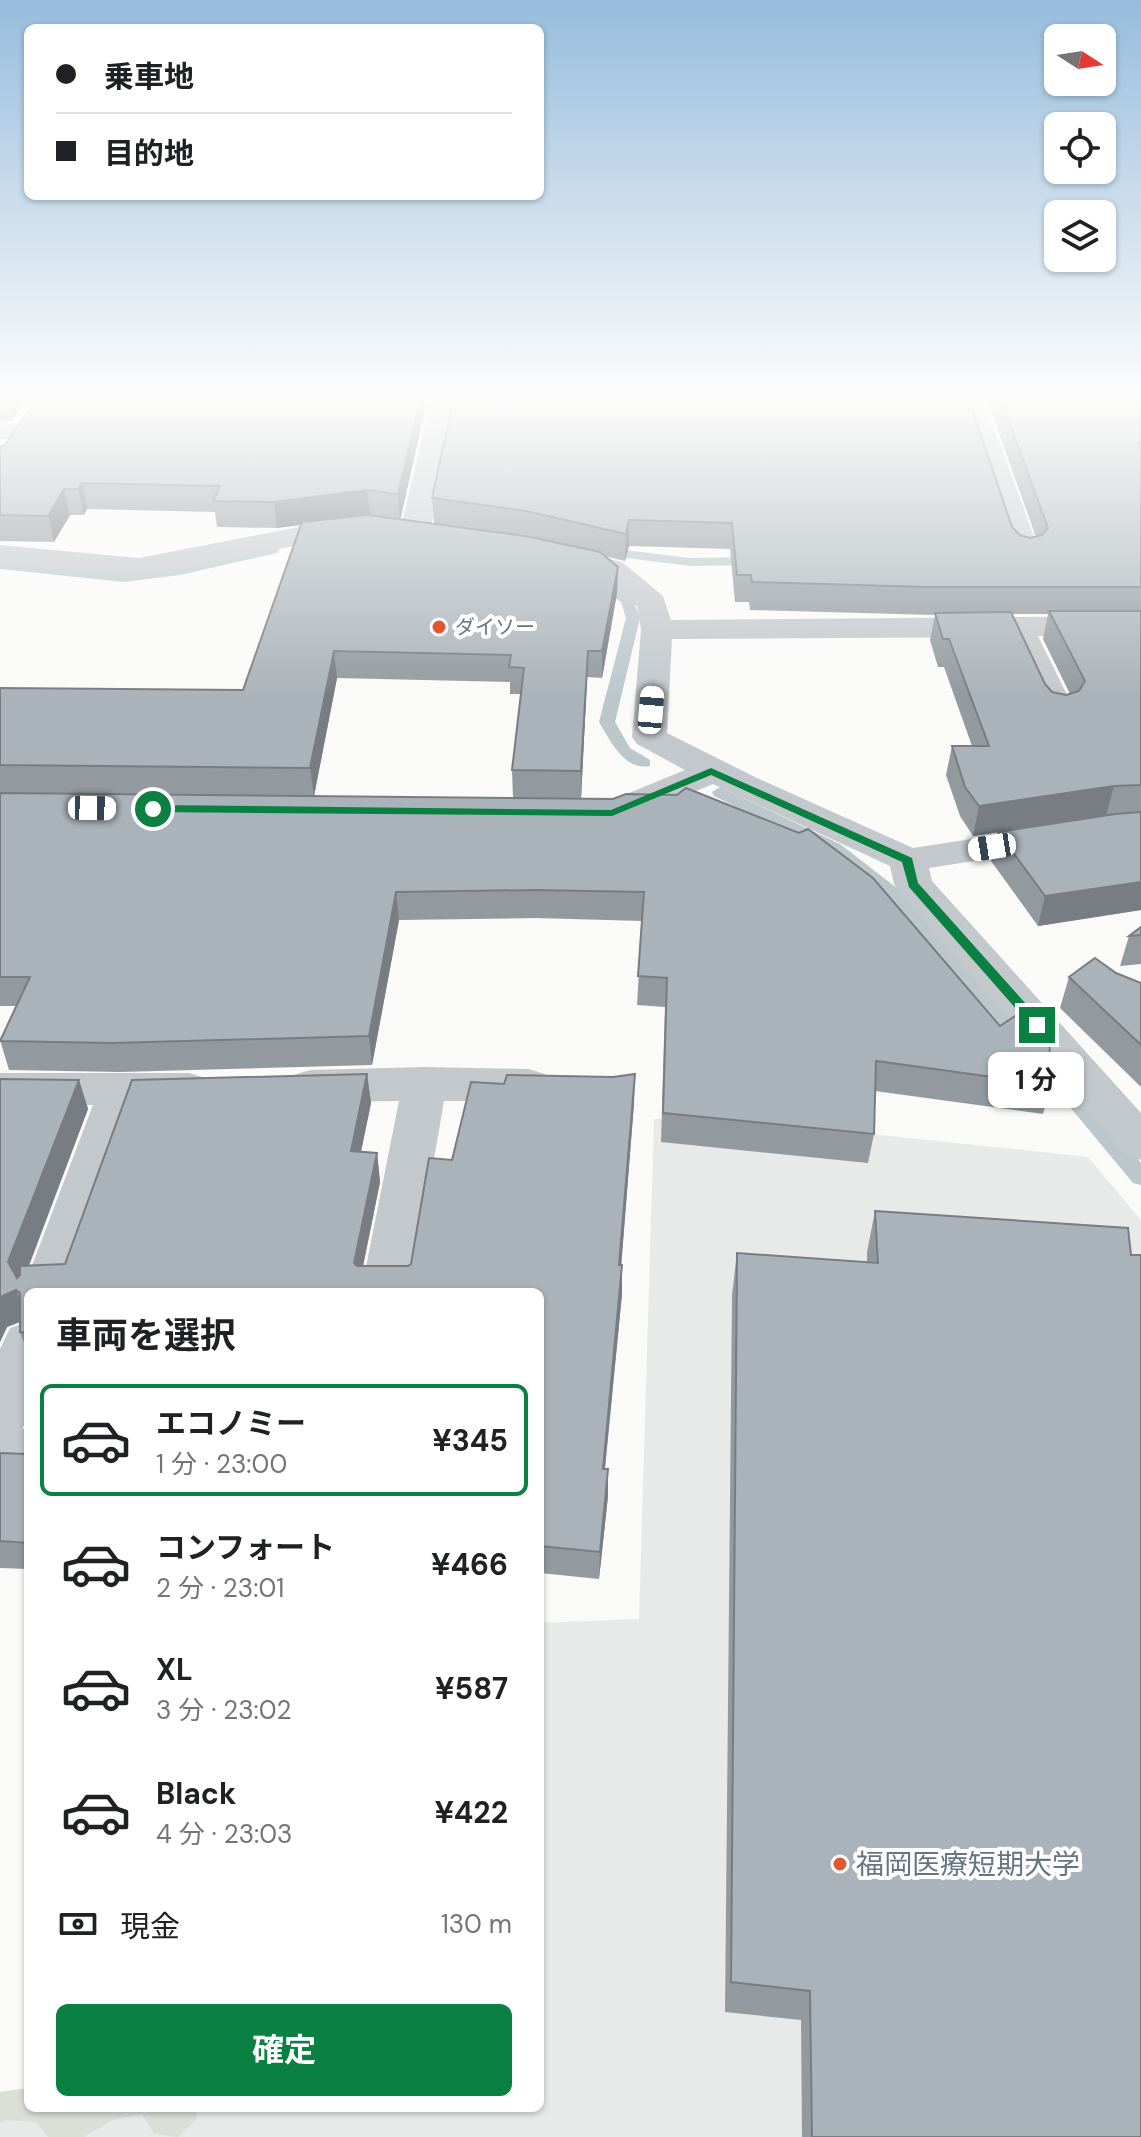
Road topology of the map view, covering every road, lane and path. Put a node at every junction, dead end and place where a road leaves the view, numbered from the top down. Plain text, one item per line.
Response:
1 (433, 497) edge
2 (1005, 497) edge
3 (526, 549) edge
4 (1025, 553) edge
5 (0, 554) edge
6 (1141, 626) edge
7 (1018, 627) junction
8 (657, 630) junction
9 (1058, 711) edge
10 (711, 772) junction
11 (565, 812) edge
12 (1141, 827) edge
13 (908, 860) junction
14 (425, 1083) junction
15 (565, 1086) edge
16 (273, 1087) edge
17 (227, 1088) edge
18 (0, 1089) edge
19 (120, 1091) junction
20 (1141, 1143) edge
21 (48, 1288) edge
22 (387, 1288) edge
23 (24, 1354) edge
24 (0, 1420) edge
25 (0, 1451) edge
26 (24, 1453) edge

1 - 5 street
2 - 4 street
3 - 8 street
6 - 7 street
7 - 8 street
7 - 9 street
8 - 10 street
10 - 11 street
10 - 13 street
12 - 13 street
13 - 20 street
14 - 15 street
14 - 16 street
14 - 22 street
17 - 19 street
18 - 19 street
19 - 21 street
23 - 24 street
25 - 26 street

